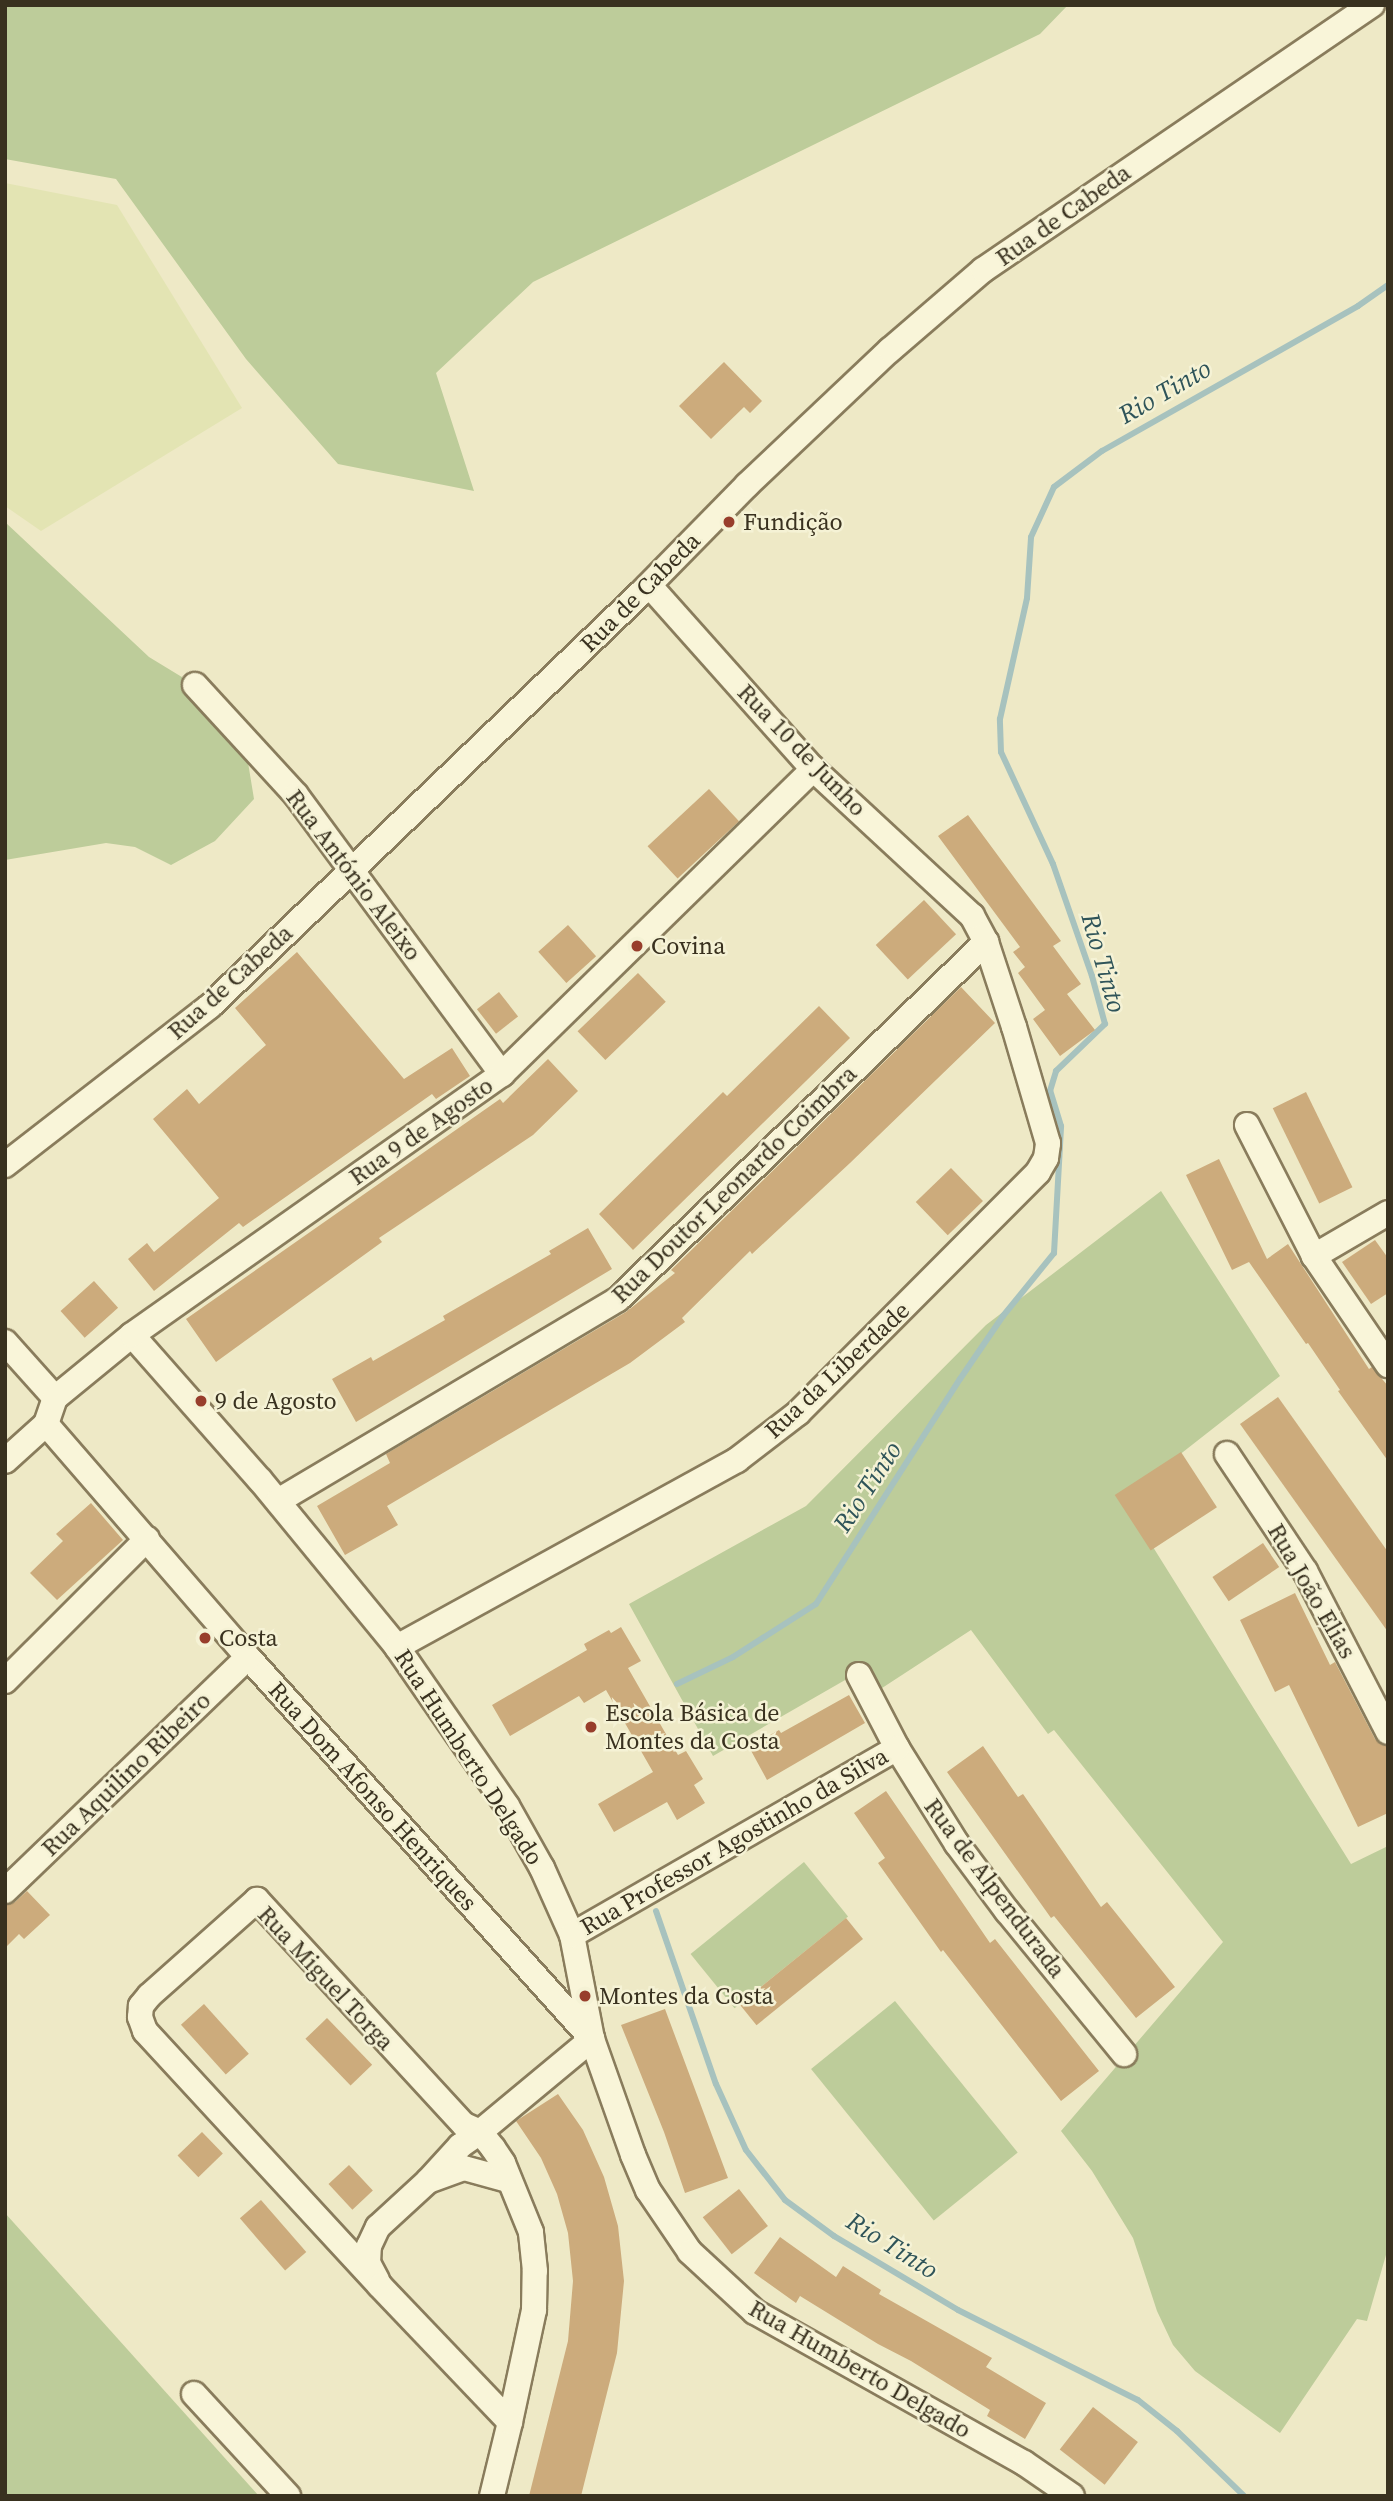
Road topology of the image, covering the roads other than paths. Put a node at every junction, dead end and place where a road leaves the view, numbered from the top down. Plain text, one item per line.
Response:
1 (1372, 5) edge
2 (649, 585) junction
3 (195, 685) dead end
4 (813, 769) junction
5 (352, 869) junction
6 (986, 942) junction
7 (502, 1074) junction
8 (1247, 1125) dead end
9 (5, 1165) edge
10 (1388, 1213) edge
11 (1314, 1256) junction
12 (132, 1335) junction
13 (5, 1342) edge
14 (1388, 1365) edge
15 (55, 1398) junction
16 (46, 1424) junction
17 (1227, 1454) dead end
18 (5, 1461) edge
19 (278, 1502) junction
20 (147, 1539) junction
21 (397, 1647) junction
22 (248, 1657) junction
23 (859, 1675) dead end
24 (5, 1681) edge
25 (1388, 1732) edge
26 (897, 1748) junction
27 (5, 1891) edge
28 (572, 1935) junction
29 (592, 2039) junction
30 (1125, 2054) dead end
31 (480, 2133) junction
32 (508, 2180) junction
33 (428, 2181) junction
34 (377, 2227) junction
35 (331, 2234) junction
36 (380, 2286) junction
37 (194, 2394) dead end
38 (510, 2422) junction
39 (288, 2496) edge
40 (492, 2496) edge
41 (1072, 2496) edge

1 - 2 street, Rua de Cabeda
2 - 4 street, Rua 10 de Junho
2 - 5 street, Rua de Cabeda
3 - 5 street, Rua António Aleixo
4 - 6 street, Rua 10 de Junho
4 - 7 street, Rua 9 de Agosto
5 - 7 street, Rua António Aleixo
5 - 9 street, Rua de Cabeda
6 - 19 street, Rua Doutor Leonardo Coimbra
6 - 21 street, Rua da Liberdade
7 - 12 street, Rua 9 de Agosto
8 - 11 street
10 - 11 street
11 - 14 street
12 - 15 street, Rua 9 de Agosto
12 - 19 street, Rua Humberto Delgado
13 - 15 street
15 - 16 street
16 - 18 street
16 - 20 street, Rua Dom Afonso Henriques
17 - 25 street, Rua João Elias
19 - 21 street, Rua Humberto Delgado
20 - 22 street, Rua Dom Afonso Henriques
20 - 24 street
21 - 28 street, Rua Humberto Delgado
22 - 27 street, Rua Aquilino Ribeiro
22 - 29 street, Rua Dom Afonso Henriques
23 - 26 street, Rua de Alpendurada
26 - 28 street, Rua Professor Agostinho da Silva
26 - 30 street, Rua de Alpendurada
28 - 29 street, Rua Humberto Delgado
29 - 31 street
29 - 41 street, Rua Humberto Delgado
31 - 32 street, Rua Miguel Torga
31 - 33 street
31 - 35 street, Rua Miguel Torga
32 - 33 street
32 - 38 street, Rua Miguel Torga
33 - 34 street
34 - 35 street
34 - 36 street
35 - 36 street, Rua Miguel Torga
36 - 38 street, Rua Miguel Torga
37 - 39 street
38 - 40 street, Rua Miguel Torga

